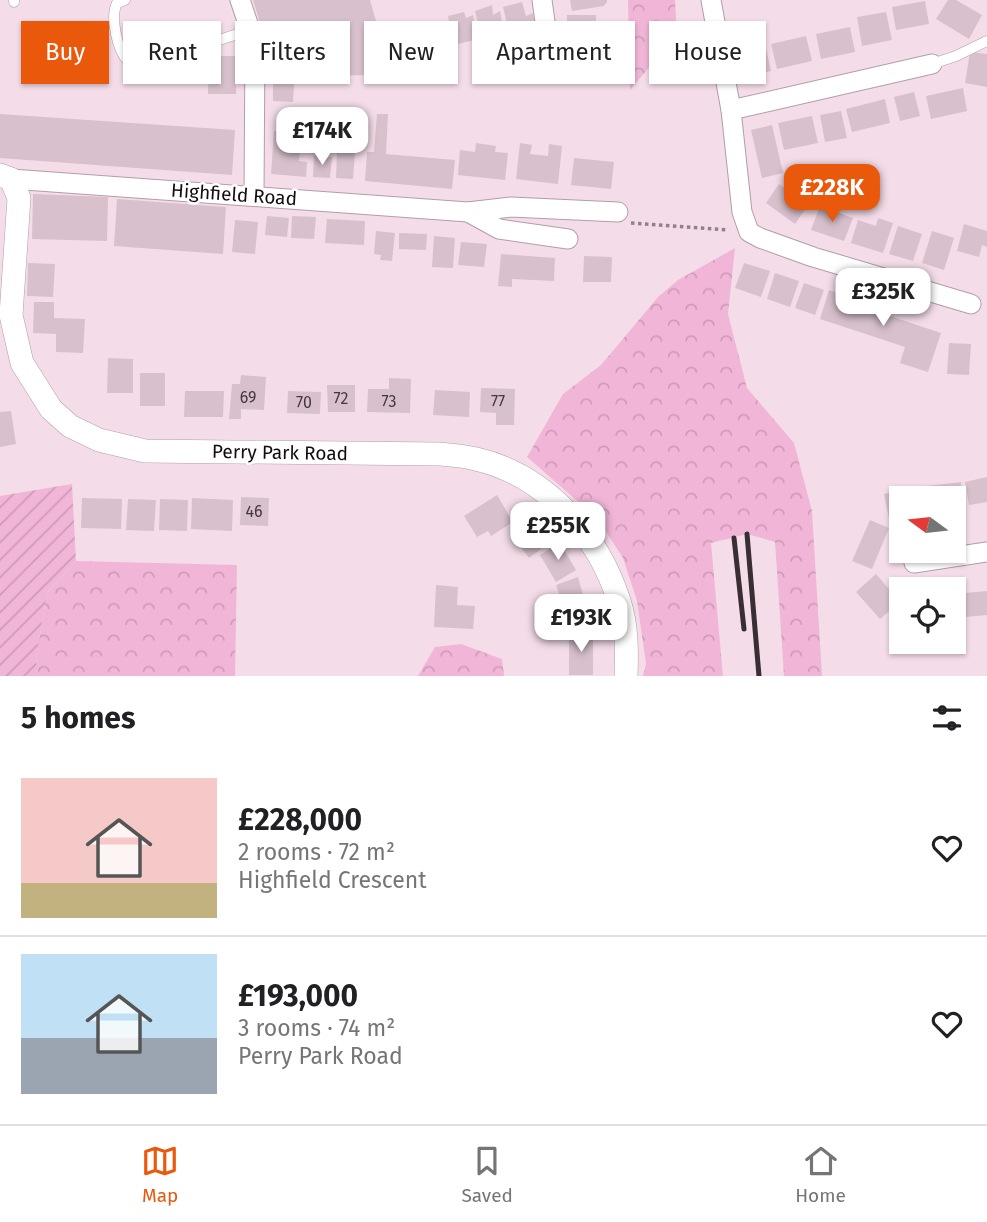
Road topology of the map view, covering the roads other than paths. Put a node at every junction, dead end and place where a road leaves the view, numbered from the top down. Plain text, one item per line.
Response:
1 (125, 0) edge
2 (240, 0) edge
3 (542, 0) edge
4 (711, 0) edge
5 (247, 21) edge
6 (545, 21) edge
7 (235, 35) edge
8 (987, 41) edge
9 (932, 64) joint
10 (255, 84) edge
11 (731, 110) junction
12 (5, 177) edge
13 (254, 195) junction
14 (468, 212) junction
15 (618, 212) dead end
16 (568, 239) dead end
17 (971, 304) dead end
18 (987, 552) edge
19 (966, 555) edge
20 (626, 676) edge

1 - 7 lane
2 - 5 street
3 - 6 street
4 - 11 street
8 - 9 lane
9 - 11 street
10 - 13 street
11 - 17 street
12 - 13 street, Highfield Road
12 - 20 street, Perry Park Road
13 - 14 street, Highfield Road
14 - 15 street
14 - 16 street
18 - 19 street

